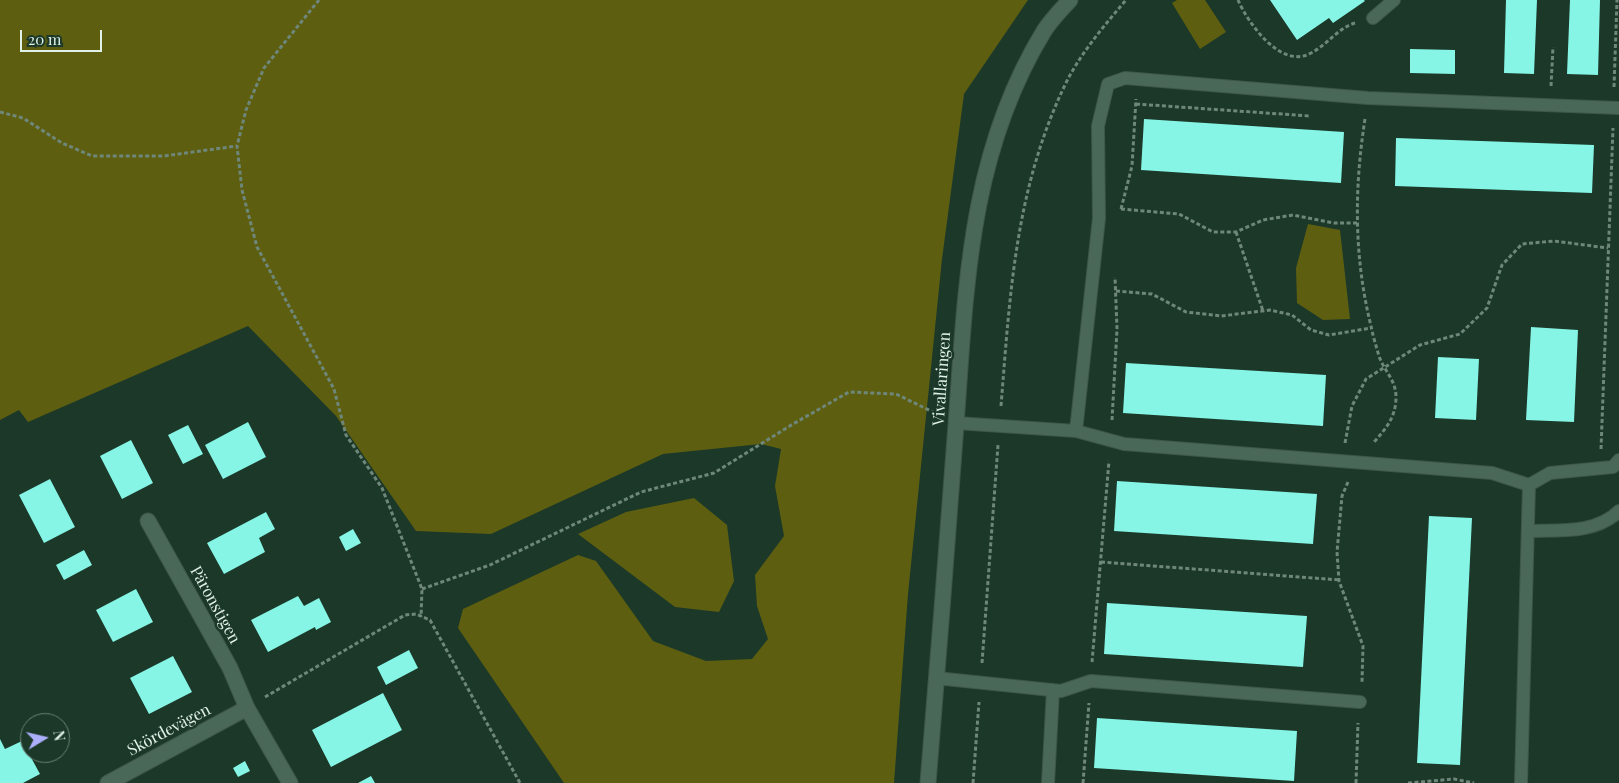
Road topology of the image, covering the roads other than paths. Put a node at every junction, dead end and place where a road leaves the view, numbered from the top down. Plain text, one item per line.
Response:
1 (1070, 0) edge
2 (1394, 0) edge
3 (1373, 18) road end
4 (1616, 108) edge
5 (956, 423) junction
6 (1076, 431) junction
7 (1619, 460) edge
8 (1529, 485) junction
9 (1619, 510) edge
10 (148, 521) dead end
11 (1529, 531) junction
12 (936, 678) junction
13 (1053, 690) junction
14 (1360, 702) dead end
15 (247, 708) junction
16 (108, 783) edge
17 (290, 783) edge
18 (928, 783) edge
19 (1048, 783) edge
20 (1521, 783) edge

1 - 5 street, Vivallaringen
2 - 3 lane
4 - 6 lane
5 - 6 lane
5 - 12 street, Vivallaringen
6 - 8 lane
7 - 8 lane
8 - 11 lane
9 - 11 lane
10 - 15 street, Päronstigen
11 - 20 lane
12 - 13 lane
12 - 18 street, Vivallaringen
13 - 14 lane
13 - 19 lane
15 - 16 street, Skördevägen
15 - 17 street, Päronstigen

